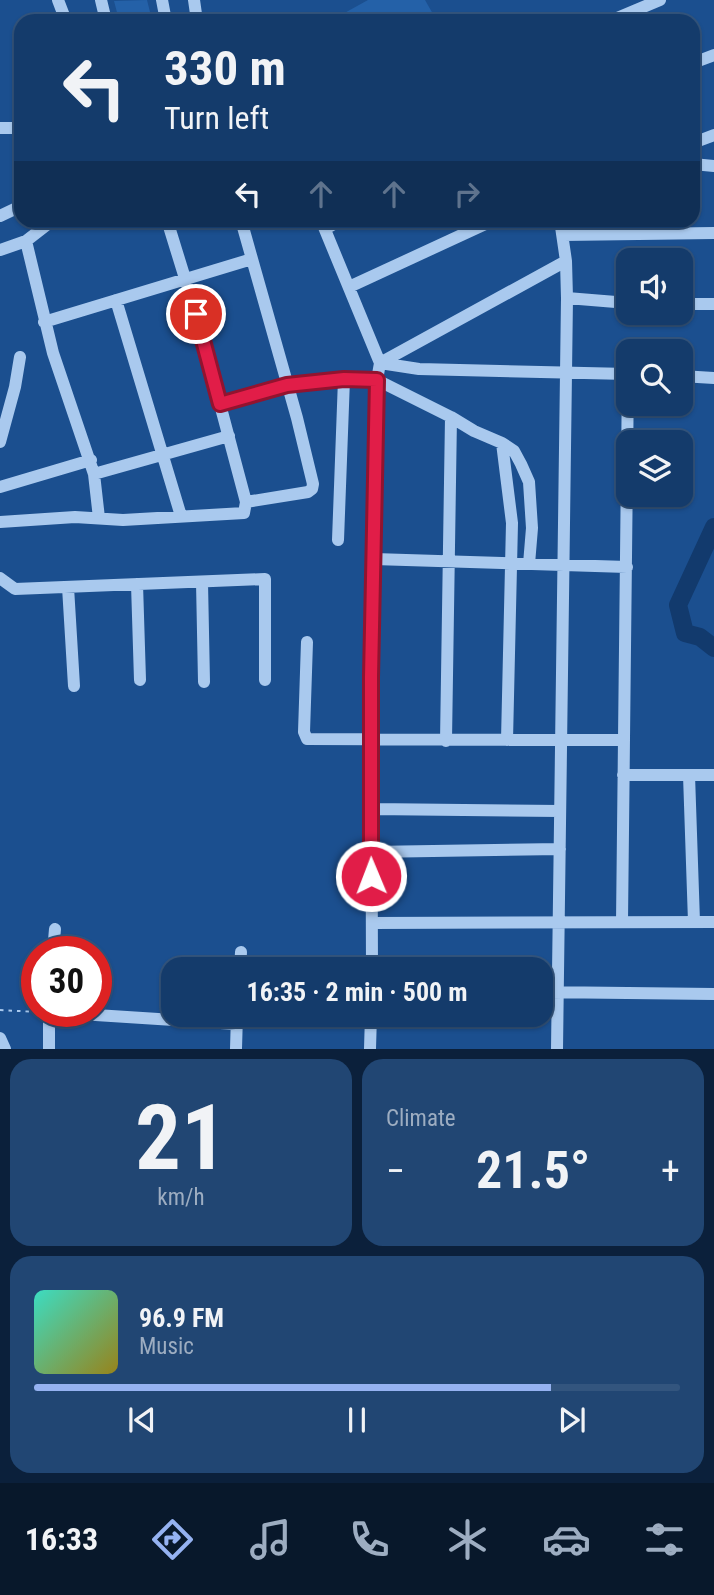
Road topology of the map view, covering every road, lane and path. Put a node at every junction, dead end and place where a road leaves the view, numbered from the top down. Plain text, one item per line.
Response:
1 (660, 0) edge
2 (627, 14) edge
3 (43, 228) edge
4 (170, 228) edge
5 (243, 228) edge
6 (324, 228) edge
7 (477, 228) edge
8 (562, 228) edge
9 (714, 233) edge
10 (563, 235) junction
11 (26, 241) junction
12 (0, 250) edge
13 (252, 259) junction
14 (566, 261) junction
15 (186, 280) junction
16 (349, 287) junction
17 (567, 298) junction
18 (116, 300) junction
19 (616, 302) edge
20 (693, 304) edge
21 (714, 304) edge
22 (44, 322) junction
23 (20, 357) dead end
24 (380, 363) junction
25 (565, 372) junction
26 (616, 374) edge
27 (693, 377) edge
28 (714, 378) edge
29 (344, 379) junction
30 (377, 380) junction
31 (287, 385) junction
32 (220, 404) junction
33 (628, 416) edge
34 (451, 417) junction
35 (229, 436) junction
36 (0, 442) edge
37 (502, 443) junction
38 (162, 455) junction
39 (91, 460) junction
40 (94, 474) junction
41 (0, 487) edge
42 (246, 502) junction
43 (181, 516) junction
44 (99, 518) junction
45 (0, 523) edge
46 (338, 540) dead end
47 (374, 559) junction
48 (449, 561) junction
49 (513, 563) junction
50 (529, 564) junction
51 (563, 565) junction
52 (627, 567) junction
53 (0, 578) edge
54 (202, 582) junction
55 (137, 584) junction
56 (68, 587) junction
57 (307, 642) dead end
58 (140, 680) dead end
59 (265, 681) dead end
60 (204, 682) dead end
61 (74, 686) dead end
62 (507, 740) junction
63 (561, 740) junction
64 (624, 740) junction
65 (370, 741) junction
66 (446, 741) junction
67 (623, 775) junction
68 (689, 775) junction
69 (714, 775) edge
70 (370, 809) junction
71 (560, 811) junction
72 (560, 849) junction
73 (371, 852) junction
74 (559, 922) junction
75 (622, 922) junction
76 (694, 922) junction
77 (714, 922) edge
78 (372, 923) junction
79 (55, 929) dead end
80 (54, 936) edge
81 (241, 952) dead end
82 (241, 957) edge
83 (372, 957) edge
84 (553, 992) edge
85 (558, 992) junction
86 (714, 994) edge
87 (0, 1010) edge
88 (21, 1011) edge
89 (112, 1014) edge
90 (161, 1016) edge
91 (49, 1027) edge
92 (237, 1027) edge
93 (371, 1027) edge
94 (0, 1038) edge
95 (5, 1049) edge
96 (49, 1049) edge
97 (236, 1049) edge
98 (370, 1049) edge
99 (557, 1049) edge

1 - 2 street
3 - 11 street
4 - 15 street
5 - 13 street
6 - 16 street
7 - 16 street
8 - 10 street
9 - 10 street
10 - 14 street
11 - 12 street
11 - 22 street
13 - 15 street
13 - 31 street
14 - 17 street
14 - 24 street
15 - 18 street
15 - 32 street
16 - 24 street
17 - 19 street
17 - 25 street
18 - 22 street
18 - 38 street
20 - 21 street
22 - 39 street
23 - 36 street
24 - 25 street
24 - 30 street
25 - 26 street
25 - 51 street
27 - 28 street
29 - 30 street
29 - 31 street
29 - 46 street
30 - 34 street
30 - 47 street
31 - 32 street
31 - 42 street
32 - 35 street
33 - 52 street
34 - 37 street
34 - 48 street
35 - 38 street
35 - 42 street
37 - 49 street
37 - 50 street
38 - 40 street
38 - 43 street
39 - 40 street
39 - 41 street
40 - 44 street
42 - 43 street
43 - 44 street
44 - 45 street
47 - 48 street
47 - 65 street
48 - 49 street
48 - 66 street
49 - 50 street
49 - 62 street
50 - 51 street
51 - 52 street
51 - 63 street
52 - 64 street
53 - 56 street
54 - 55 street
54 - 59 street
54 - 60 street
55 - 56 street
55 - 58 street
56 - 61 street
57 - 65 street
62 - 63 street
62 - 66 street
63 - 64 street
63 - 71 street
64 - 67 street
65 - 66 street
65 - 70 street
67 - 68 street
67 - 75 street
68 - 69 street
68 - 76 street
70 - 71 street
70 - 73 street
71 - 72 street
72 - 73 street
72 - 74 street
73 - 78 street
74 - 75 street
74 - 78 street
74 - 85 street
75 - 76 street
76 - 77 street
78 - 83 street
79 - 80 street
81 - 82 street
84 - 85 street
85 - 86 street
85 - 99 street
87 - 88 path
89 - 90 street
91 - 96 street
92 - 97 street
93 - 98 street
94 - 95 street

